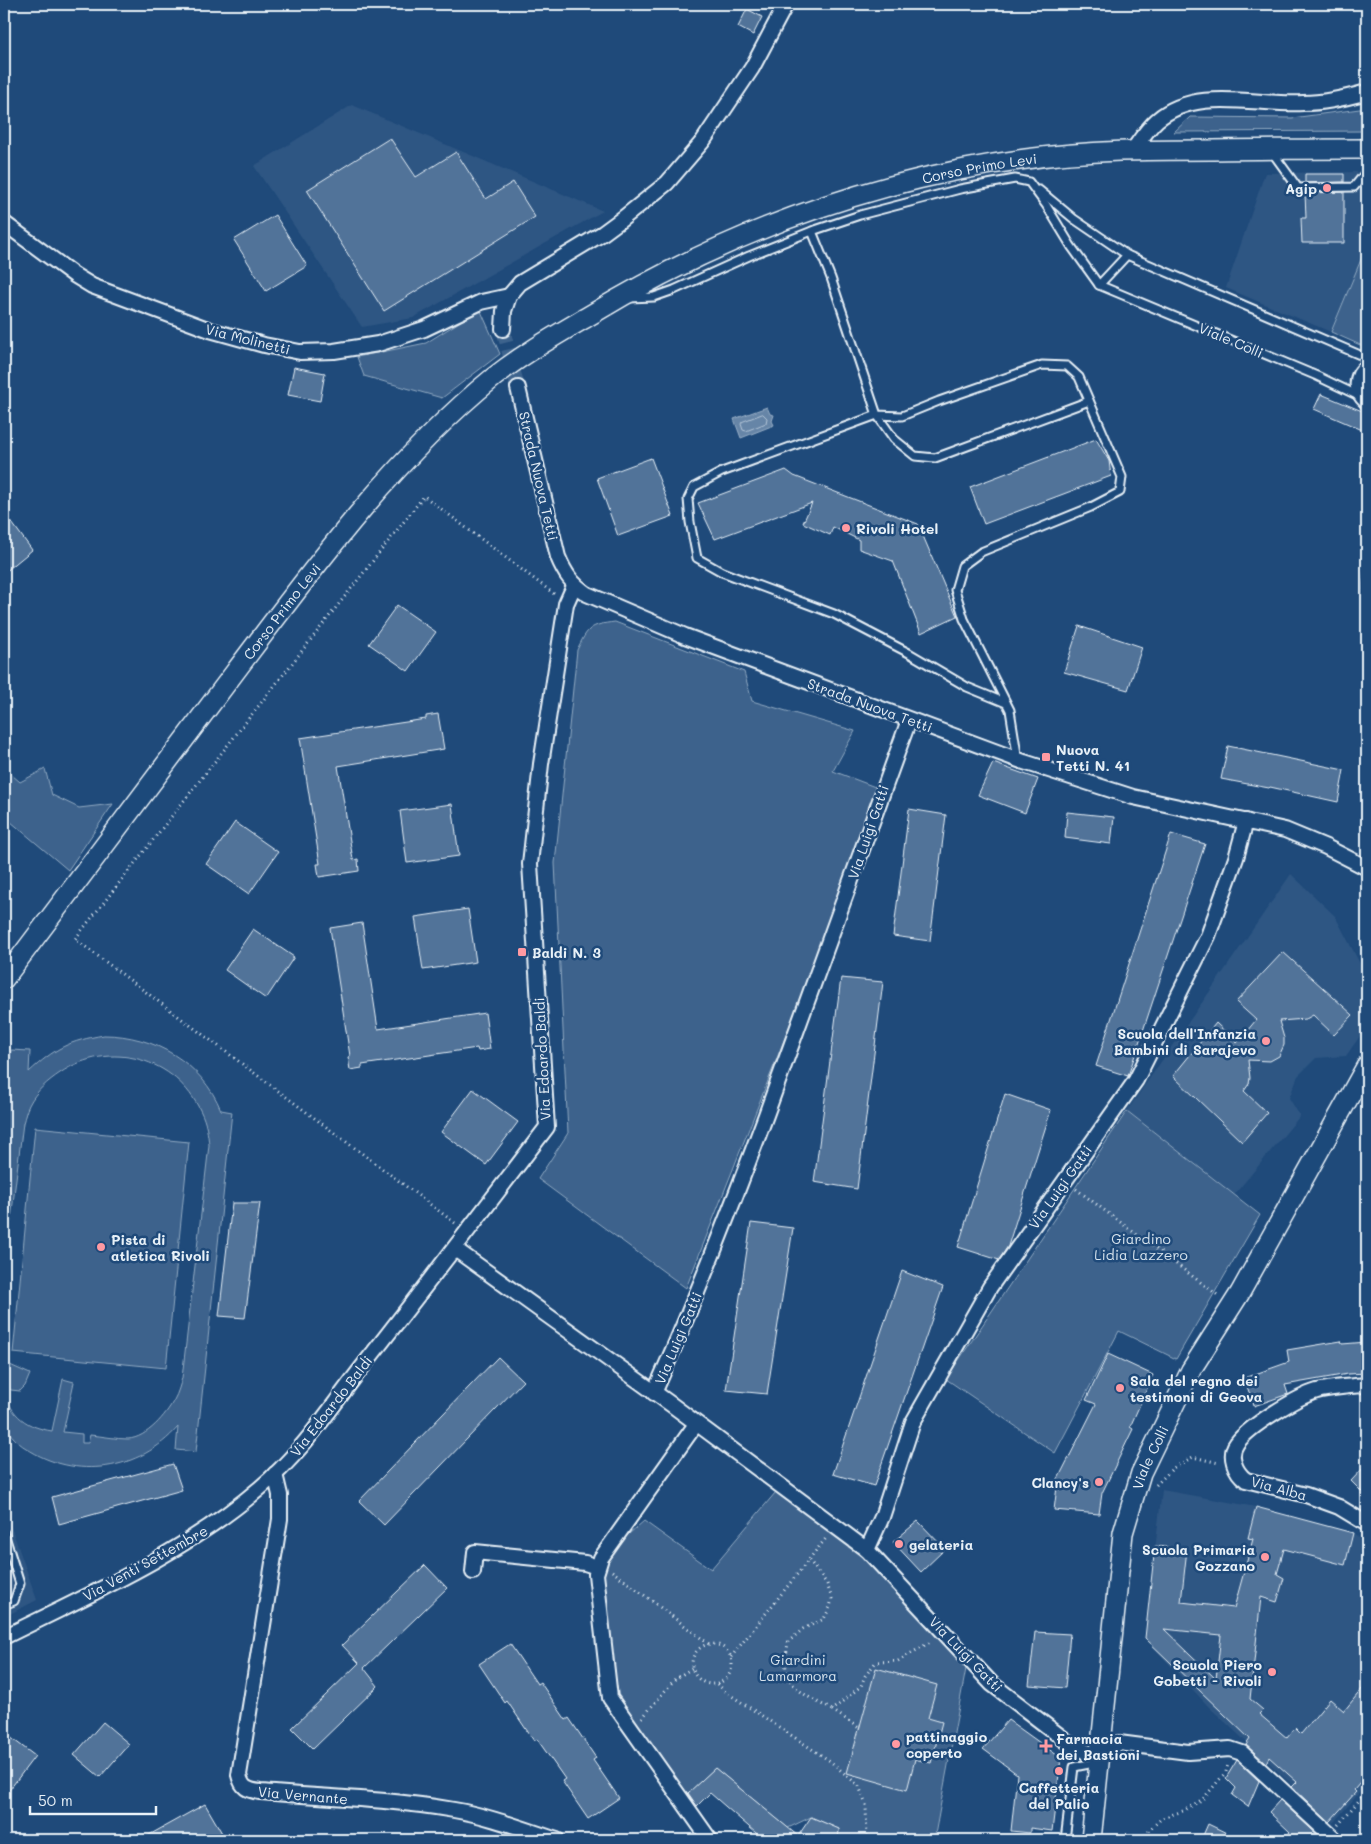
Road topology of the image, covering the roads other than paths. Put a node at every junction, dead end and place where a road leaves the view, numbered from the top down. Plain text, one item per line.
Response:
1 (786, 4) edge
2 (1367, 92) edge
3 (1270, 149) junction
4 (1367, 149) edge
5 (1132, 150) junction
6 (1367, 171) edge
7 (1029, 182) junction
8 (4, 223) edge
9 (812, 231) junction
10 (1127, 255) junction
11 (1099, 285) junction
12 (509, 296) junction
13 (616, 299) junction
14 (503, 329) tunnel mouth
15 (1367, 358) edge
16 (1367, 367) edge
17 (518, 388) tunnel mouth
18 (1365, 400) edge
19 (1089, 401) junction
20 (877, 415) junction
21 (574, 586) junction
22 (1006, 703) junction
23 (909, 720) junction
24 (1018, 760) junction
25 (1246, 821) junction
26 (1367, 868) edge
27 (4, 979) edge
28 (1367, 1065) edge
29 (455, 1249) junction
30 (1367, 1385) edge
31 (654, 1393) junction
32 (696, 1424) junction
33 (275, 1474) junction
34 (1367, 1524) edge
35 (4, 1532) edge
36 (867, 1550) junction
37 (598, 1564) junction
38 (472, 1572) dead end
39 (4, 1605) edge
40 (4, 1637) edge
41 (1100, 1757) junction
42 (1333, 1837) edge
43 (557, 1840) edge
44 (710, 1840) edge
45 (1065, 1840) edge
46 (1091, 1840) edge

1 - 12 street
2 - 5 street
3 - 4 main road, Corso Primo Levi
3 - 5 main road, Corso Primo Levi
3 - 6 lane
5 - 13 main road, Corso Primo Levi
7 - 9 lane
7 - 10 lane
7 - 11 lane
8 - 12 street, Via Molinetti
9 - 13 lane, Corso Primo Levi
9 - 20 lane
10 - 11 lane
10 - 15 lane
11 - 18 lane, Viale Colli
12 - 14 street
13 - 27 main road, Corso Primo Levi
16 - 18 street
17 - 21 street, Strada Nuova Tetti
19 - 20 lane
19 - 20 lane
19 - 22 lane
20 - 22 lane
21 - 23 street, Strada Nuova Tetti
21 - 29 street, Via Edoardo Baldi
22 - 24 lane
23 - 24 street, Strada Nuova Tetti
23 - 31 street, Via Luigi Gatti
24 - 25 street, Strada Nuova Tetti
25 - 26 street, Strada Nuova Tetti
25 - 36 street, Via Luigi Gatti
28 - 41 main road, Viale Colli
29 - 31 street, Via Luigi Gatti
29 - 33 street, Via Edoardo Baldi
30 - 34 street, Via Alba
31 - 32 street, Via Luigi Gatti
32 - 36 street, Via Luigi Gatti
32 - 37 street
33 - 40 street, Via Venti Settembre
33 - 43 street, Via Vernante
35 - 39 lane
36 - 41 street, Via Luigi Gatti
37 - 38 street
37 - 44 street
41 - 42 street
41 - 45 lane
41 - 46 main road, Viale Colli

